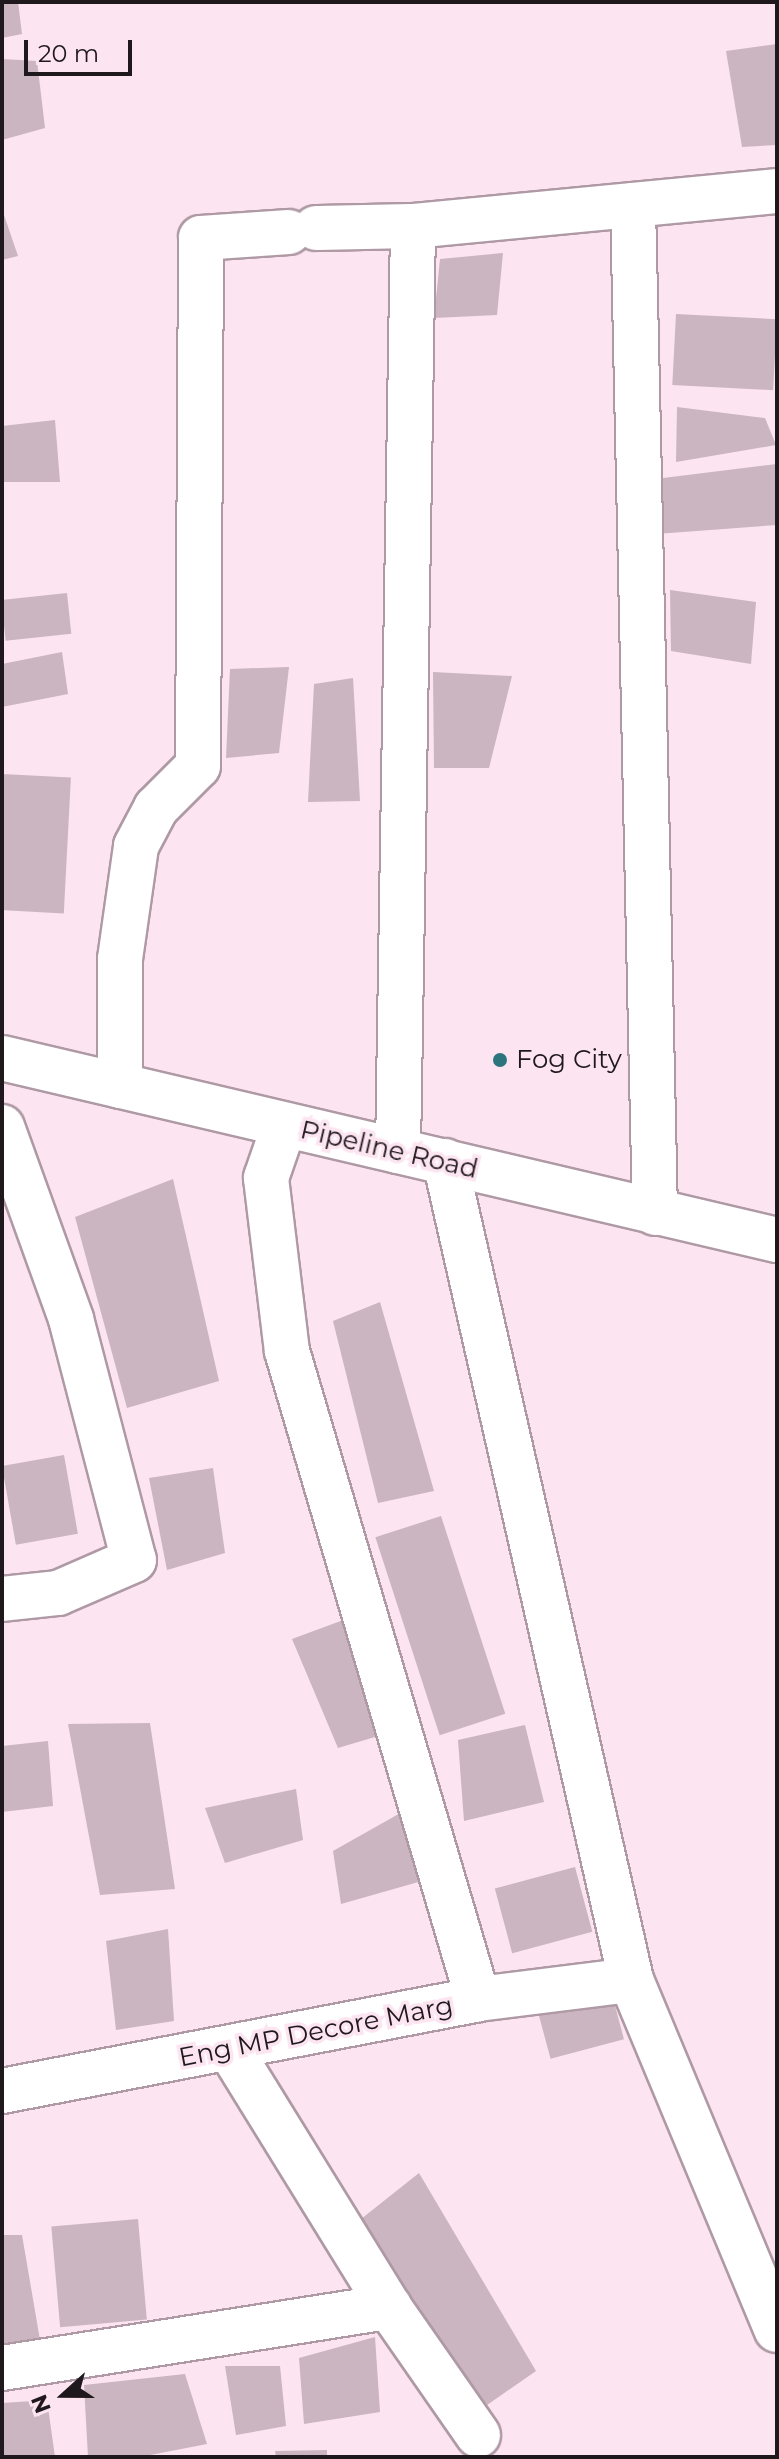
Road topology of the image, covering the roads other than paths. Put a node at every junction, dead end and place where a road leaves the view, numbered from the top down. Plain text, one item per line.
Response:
1 (777, 191) edge
2 (633, 205) junction
3 (413, 226) junction
4 (2, 1058) edge
5 (120, 1086) junction
6 (284, 1126) junction
7 (2, 1127) edge
8 (398, 1151) junction
9 (445, 1161) junction
10 (655, 1213) junction
11 (777, 1240) edge
12 (2, 1599) edge
13 (631, 1980) junction
14 (478, 1999) junction
15 (231, 2051) junction
16 (2, 2091) edge
17 (389, 2307) junction
18 (777, 2330) edge
19 (2, 2368) edge
20 (478, 2435) dead end

1 - 2 street
2 - 3 street
2 - 10 street
3 - 5 street
3 - 8 street
4 - 5 street, Pipeline Road
5 - 6 street, Pipeline Road
6 - 8 street, Pipeline Road
6 - 14 street
7 - 12 street
8 - 9 street, Pipeline Road
9 - 10 street, Pipeline Road
9 - 13 street
10 - 11 street, Pipeline Road
13 - 14 street, Eng MP Decore Marg
13 - 18 street
14 - 15 street, Eng MP Decore Marg
15 - 16 street, Eng MP Decore Marg
15 - 17 street
17 - 19 street
17 - 20 street

